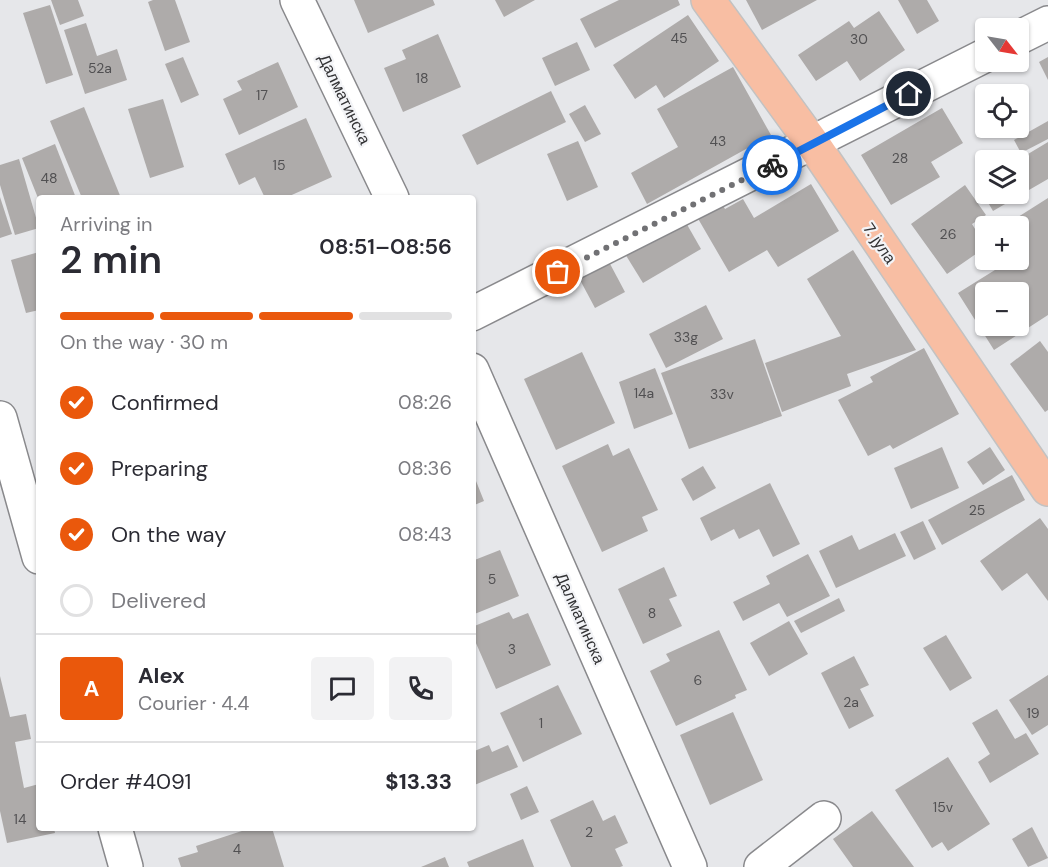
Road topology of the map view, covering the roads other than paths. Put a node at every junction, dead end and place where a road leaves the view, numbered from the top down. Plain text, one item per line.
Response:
1 (297, 0) edge
2 (708, 0) edge
3 (1048, 22) edge
4 (1029, 32) edge
5 (975, 61) edge
6 (813, 144) junction
7 (391, 195) edge
8 (476, 312) edge
9 (476, 379) edge
10 (0, 418) edge
11 (1048, 489) edge
12 (36, 546) edge
13 (824, 818) dead end
14 (116, 831) edge
15 (126, 867) edge
16 (690, 867) edge
17 (761, 867) edge

1 - 7 street, Далматинска
2 - 6 main road, 7. јула
3 - 4 street
5 - 6 street
6 - 8 street
6 - 11 main road, 7. јула
9 - 16 street, Далматинска
10 - 12 street
13 - 17 street
14 - 15 street

